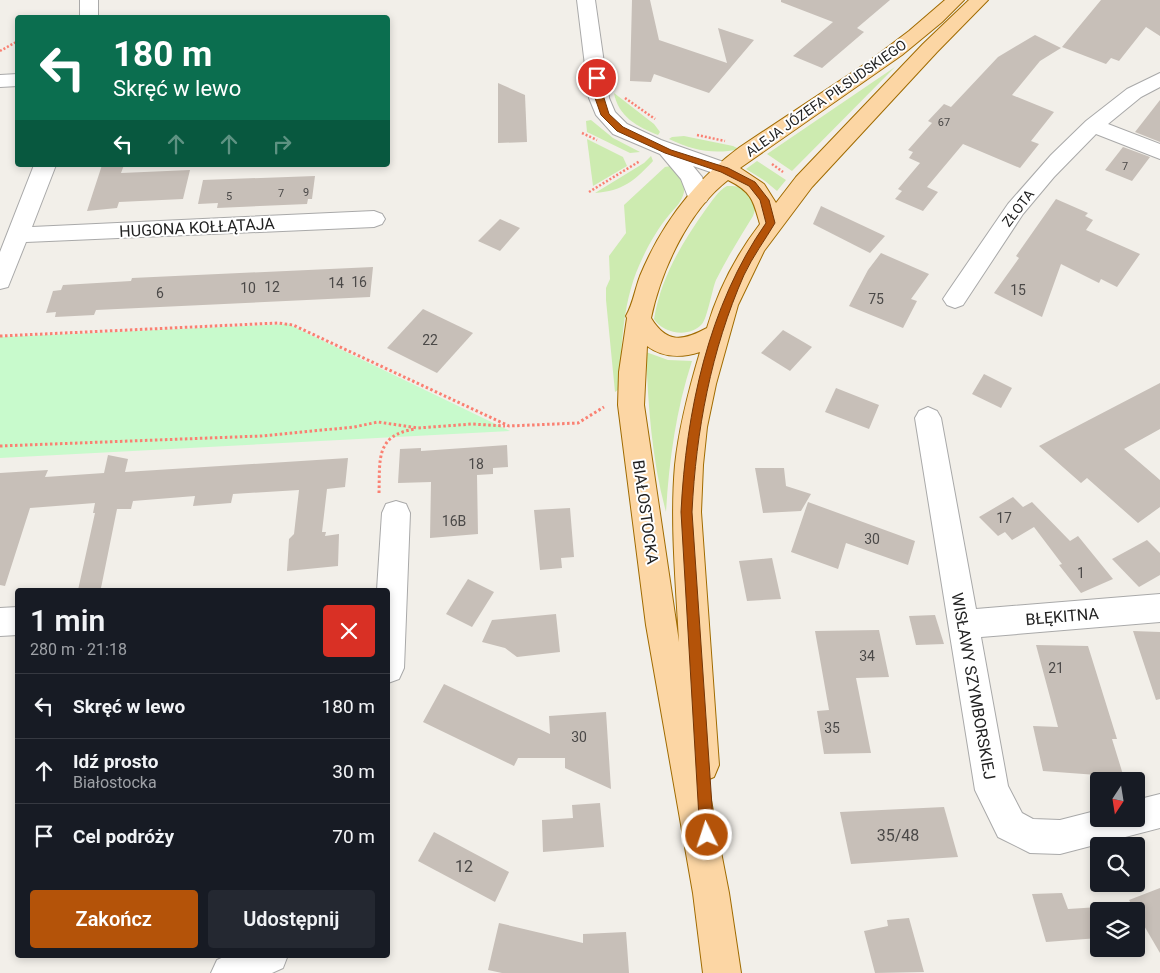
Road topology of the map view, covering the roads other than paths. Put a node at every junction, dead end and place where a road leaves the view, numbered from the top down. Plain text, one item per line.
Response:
1 (89, 0) edge
2 (586, 0) edge
3 (955, 0) edge
4 (979, 0) edge
5 (89, 15) edge
6 (1160, 79) edge
7 (15, 80) edge
8 (0, 81) edge
9 (1092, 125) junction
10 (668, 152) junction
11 (1160, 152) edge
12 (44, 167) edge
13 (724, 170) junction
14 (698, 197) junction
15 (374, 218) dead end
16 (771, 223) junction
17 (19, 235) junction
18 (0, 281) edge
19 (955, 299) dead end
20 (638, 316) junction
21 (716, 334) junction
22 (928, 418) dead end
23 (396, 512) road end
24 (390, 588) edge
25 (1160, 608) edge
26 (15, 621) edge
27 (0, 622) edge
28 (963, 624) junction
29 (1160, 811) edge
30 (1145, 815) edge
31 (1096, 828) edge
32 (711, 894) junction
33 (263, 958) edge
34 (230, 973) edge
35 (722, 973) edge

1 - 5 street
2 - 10 street
3 - 13 main road, ALEJA JÓZEFA PIŁSUDSKIEGO
4 - 16 main road, ALEJA JÓZEFA PIŁSUDSKIEGO
6 - 9 street, ZŁOTA
7 - 8 street
9 - 11 street
9 - 19 street, ZŁOTA
10 - 13 street
10 - 14 street
12 - 17 street
13 - 14 main road, ALEJA JÓZEFA PIŁSUDSKIEGO
13 - 16 main road
14 - 20 main road, BIAŁOSTOCKA
15 - 17 street, HUGONA KOŁŁĄTAJA
16 - 21 main road, BIAŁOSTOCKA
17 - 18 street
20 - 21 main road
20 - 32 main road, BIAŁOSTOCKA
21 - 32 main road, BIAŁOSTOCKA
22 - 28 street, WISŁAWY SZYMBORSKIEJ
23 - 24 street
25 - 28 street, BŁĘKITNA
26 - 27 street
28 - 31 street, WISŁAWY SZYMBORSKIEJ
29 - 30 street
32 - 35 main road, BIAŁOSTOCKA
33 - 34 street

